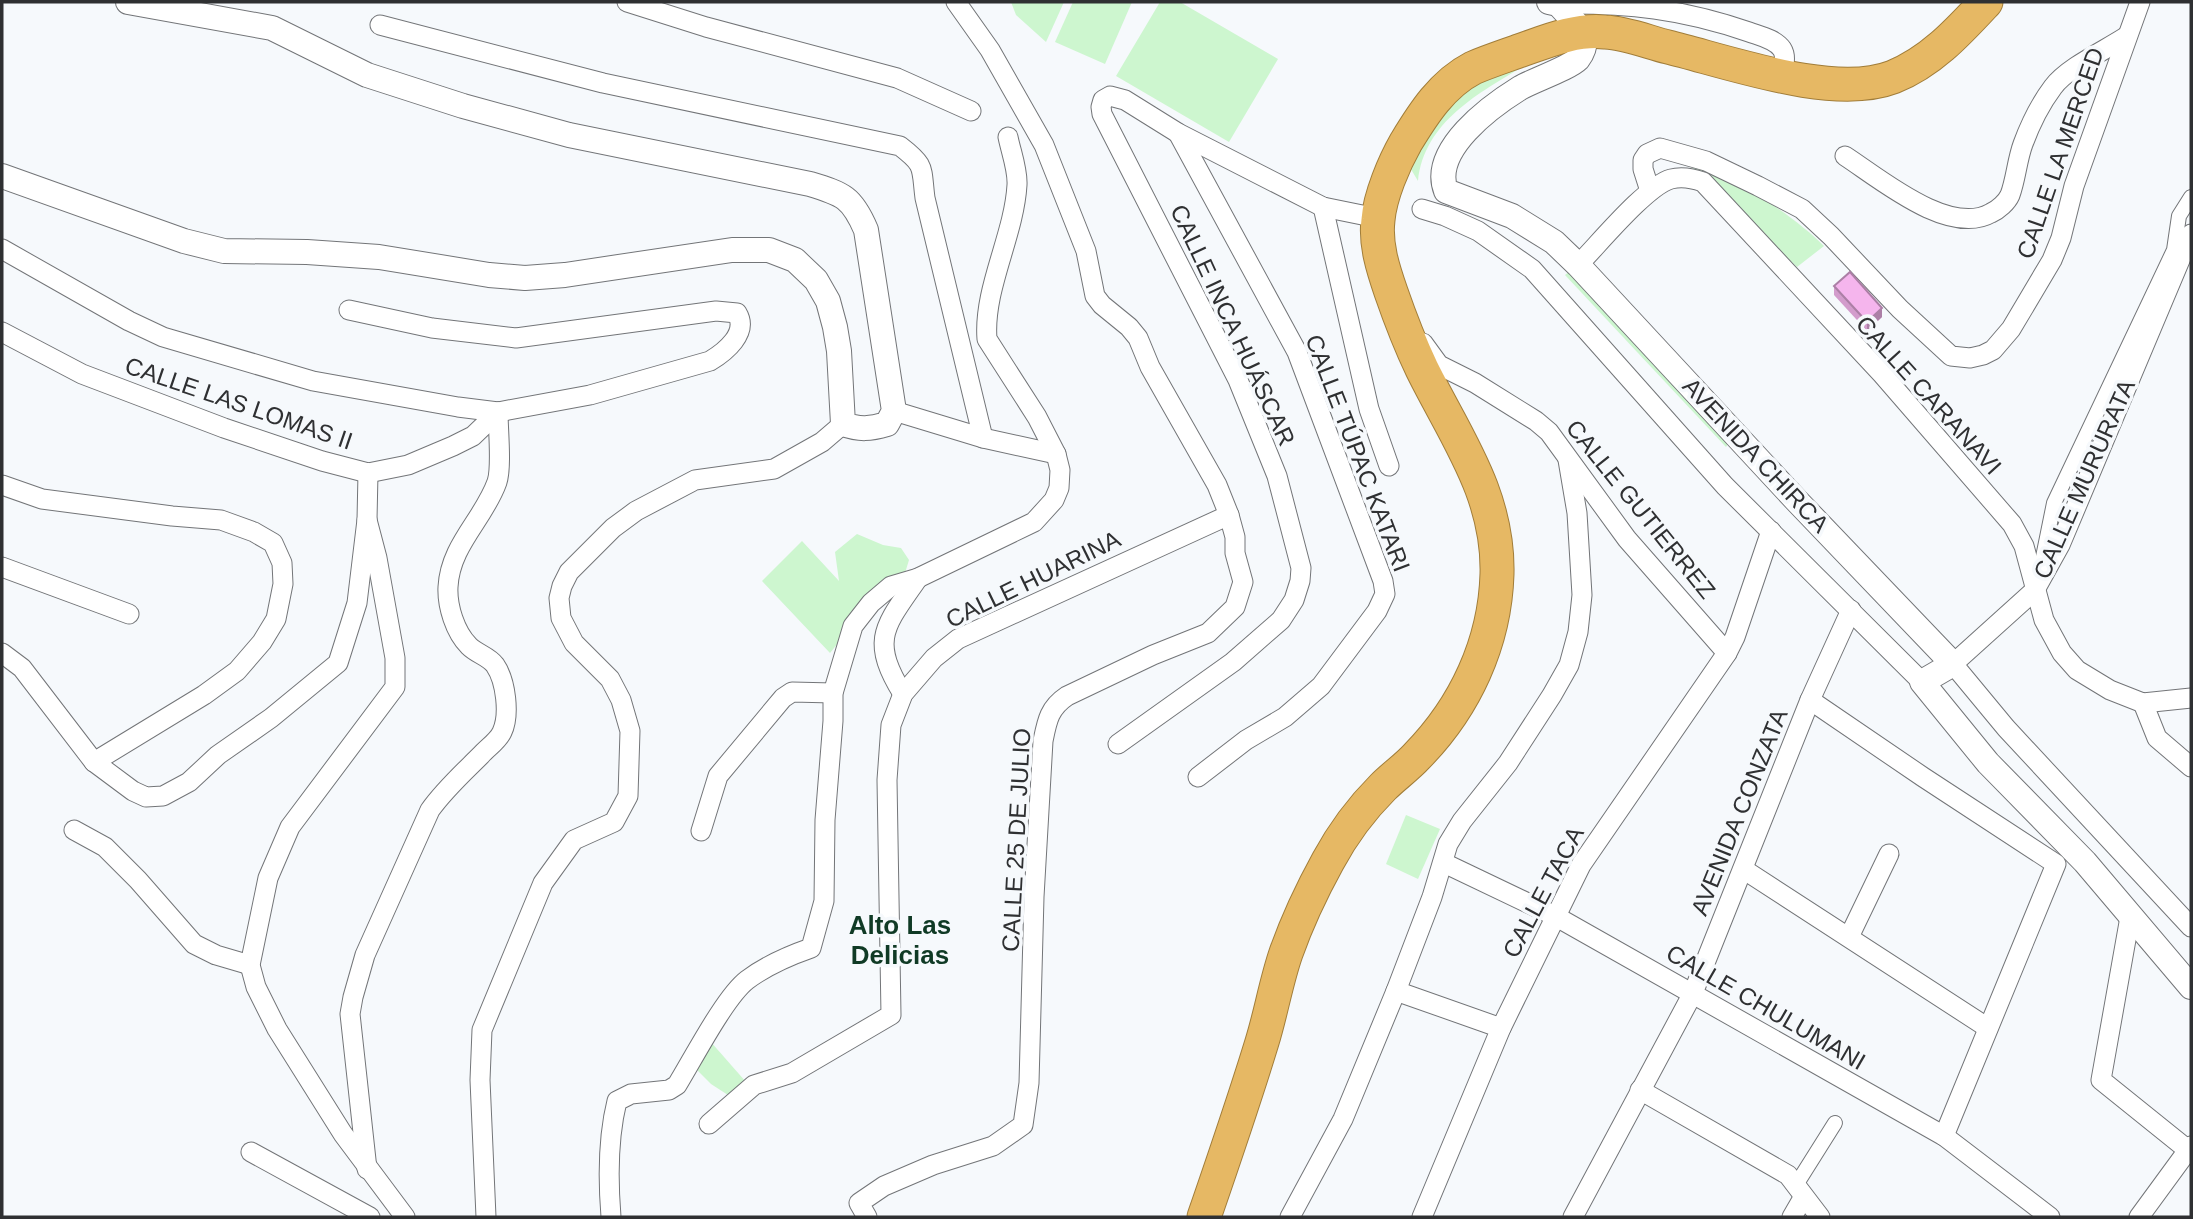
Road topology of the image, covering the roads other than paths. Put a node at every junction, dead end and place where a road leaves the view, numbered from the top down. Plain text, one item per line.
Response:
1 (128, 2) edge
2 (627, 2) edge
3 (956, 2) edge
4 (1986, 2) edge
5 (2140, 2) edge
6 (1553, 3) edge
7 (380, 25) dead end
8 (1585, 33) junction
9 (2127, 36) junction
10 (1781, 75) junction
11 (971, 111) dead end
12 (1178, 132) junction
13 (1008, 137) dead end
14 (1844, 156) dead end
15 (2, 176) edge
16 (1650, 191) junction
17 (2191, 197) edge
18 (1323, 207) junction
19 (1422, 209) dead end
20 (1494, 210) junction
21 (1377, 218) junction
22 (1500, 246) junction
23 (2188, 247) edge
24 (2, 249) edge
25 (1578, 265) junction
26 (349, 310) dead end
27 (2, 332) edge
28 (1409, 341) junction
29 (894, 411) junction
30 (498, 412) junction
31 (843, 424) junction
32 (983, 438) junction
33 (1056, 454) junction
34 (1568, 460) junction
35 (1390, 466) dead end
36 (368, 473) junction
37 (4, 483) edge
38 (1229, 515) junction
39 (367, 520) junction
40 (1771, 531) junction
41 (2, 567) edge
42 (918, 578) junction
43 (2035, 590) junction
44 (1851, 610) junction
45 (129, 614) dead end
46 (2, 653) edge
47 (1727, 653) junction
48 (1953, 664) junction
49 (1922, 682) junction
50 (833, 694) junction
51 (903, 694) junction
52 (2191, 698) edge
53 (1810, 700) junction
54 (2143, 703) junction
55 (1118, 744) dead end
56 (94, 762) junction
57 (2191, 767) edge
58 (1198, 777) dead end
59 (74, 830) dead end
60 (701, 831) dead end
61 (1889, 854) dead end
62 (1444, 863) junction
63 (1743, 869) junction
64 (1555, 916) junction
65 (2130, 917) junction
66 (2191, 927) edge
67 (1849, 937) junction
68 (250, 965) junction
69 (2191, 987) edge
70 (1396, 991) junction
71 (1693, 993) junction
72 (1501, 1028) junction
73 (1988, 1028) junction
74 (1640, 1090) junction
75 (709, 1124) dead end
76 (1835, 1124) dead end
77 (1944, 1136) junction
78 (2190, 1148) edge
79 (251, 1152) dead end
80 (367, 1169) junction
81 (1799, 1191) junction
82 (370, 1217) edge
83 (405, 1217) edge
84 (486, 1217) edge
85 (611, 1217) edge
86 (867, 1217) edge
87 (1204, 1217) edge
88 (1290, 1217) edge
89 (1422, 1217) edge
90 (1573, 1217) edge
91 (1791, 1217) edge
92 (1820, 1217) edge
93 (2050, 1217) edge
94 (2139, 1217) edge

1 - 29 street
2 - 11 street
3 - 38 street, CALLE 25 DE JULIO
4 - 10 highway
5 - 9 street, CALLE LA MERCED
6 - 8 street
6 - 10 street
7 - 32 street
8 - 10 highway
8 - 20 street, AVENIDA CHIRCA
8 - 21 highway
9 - 14 street
9 - 16 street, CALLE LA MERCED
12 - 18 street
12 - 55 street, CALLE INCA HUÁSCAR
12 - 58 street, CALLE TÚPAC KATARI
13 - 33 street
15 - 31 street
16 - 25 street, CALLE CARANAVI
16 - 43 street, CALLE CARANAVI
17 - 43 street
18 - 21 street
18 - 35 street
19 - 22 street, AVENIDA CHIRCA
20 - 22 street
20 - 25 street, AVENIDA CHIRCA
21 - 28 highway
22 - 40 street, AVENIDA CHIRCA
23 - 43 street, CALLE MURURATA
24 - 30 street
25 - 48 street, AVENIDA CHIRCA
26 - 30 street
27 - 36 street, CALLE LAS LOMAS II
28 - 34 street, CALLE GUTIERREZ
28 - 87 highway
29 - 31 street
29 - 32 street
30 - 36 street, CALLE LAS LOMAS II
30 - 80 street
31 - 84 street
32 - 33 street
33 - 42 street
34 - 47 street, CALLE GUTIERREZ
34 - 62 street
36 - 39 street
37 - 56 street
38 - 51 street, CALLE HUARINA
38 - 86 street, CALLE 25 DE JULIO
39 - 56 street
39 - 68 street
40 - 44 street, AVENIDA CHIRCA
40 - 47 street, CALLE TACA
41 - 45 street
42 - 50 street
42 - 51 street
43 - 48 street, CALLE MURURATA
43 - 54 street, CALLE CARANAVI
44 - 49 street, AVENIDA CHIRCA
44 - 53 street, AVENIDA CONZATA
46 - 56 street
47 - 64 street, CALLE TACA
48 - 49 street, CALLE MURURATA
48 - 66 street, AVENIDA CHIRCA
49 - 65 street, AVENIDA CHIRCA
50 - 60 street
50 - 85 street
51 - 75 street, CALLE HUARINA
52 - 54 street
53 - 63 street, AVENIDA CONZATA
53 - 73 street
54 - 57 street
59 - 68 street
61 - 67 street
62 - 64 street, CALLE CHULUMANI
62 - 70 street
63 - 67 street
63 - 71 street, AVENIDA CONZATA
64 - 71 street, CALLE CHULUMANI
64 - 72 street, CALLE TACA
65 - 69 street, AVENIDA CHIRCA
65 - 78 street
67 - 73 street
68 - 80 street
70 - 72 street
70 - 88 street
71 - 74 street, AVENIDA CONZATA
71 - 77 street, CALLE CHULUMANI
72 - 89 street, CALLE TACA
73 - 77 street
74 - 81 street
74 - 90 street, AVENIDA CONZATA
76 - 81 street
77 - 93 street, CALLE CHULUMANI
78 - 94 street
79 - 82 street
80 - 83 street
81 - 91 street
81 - 92 street

